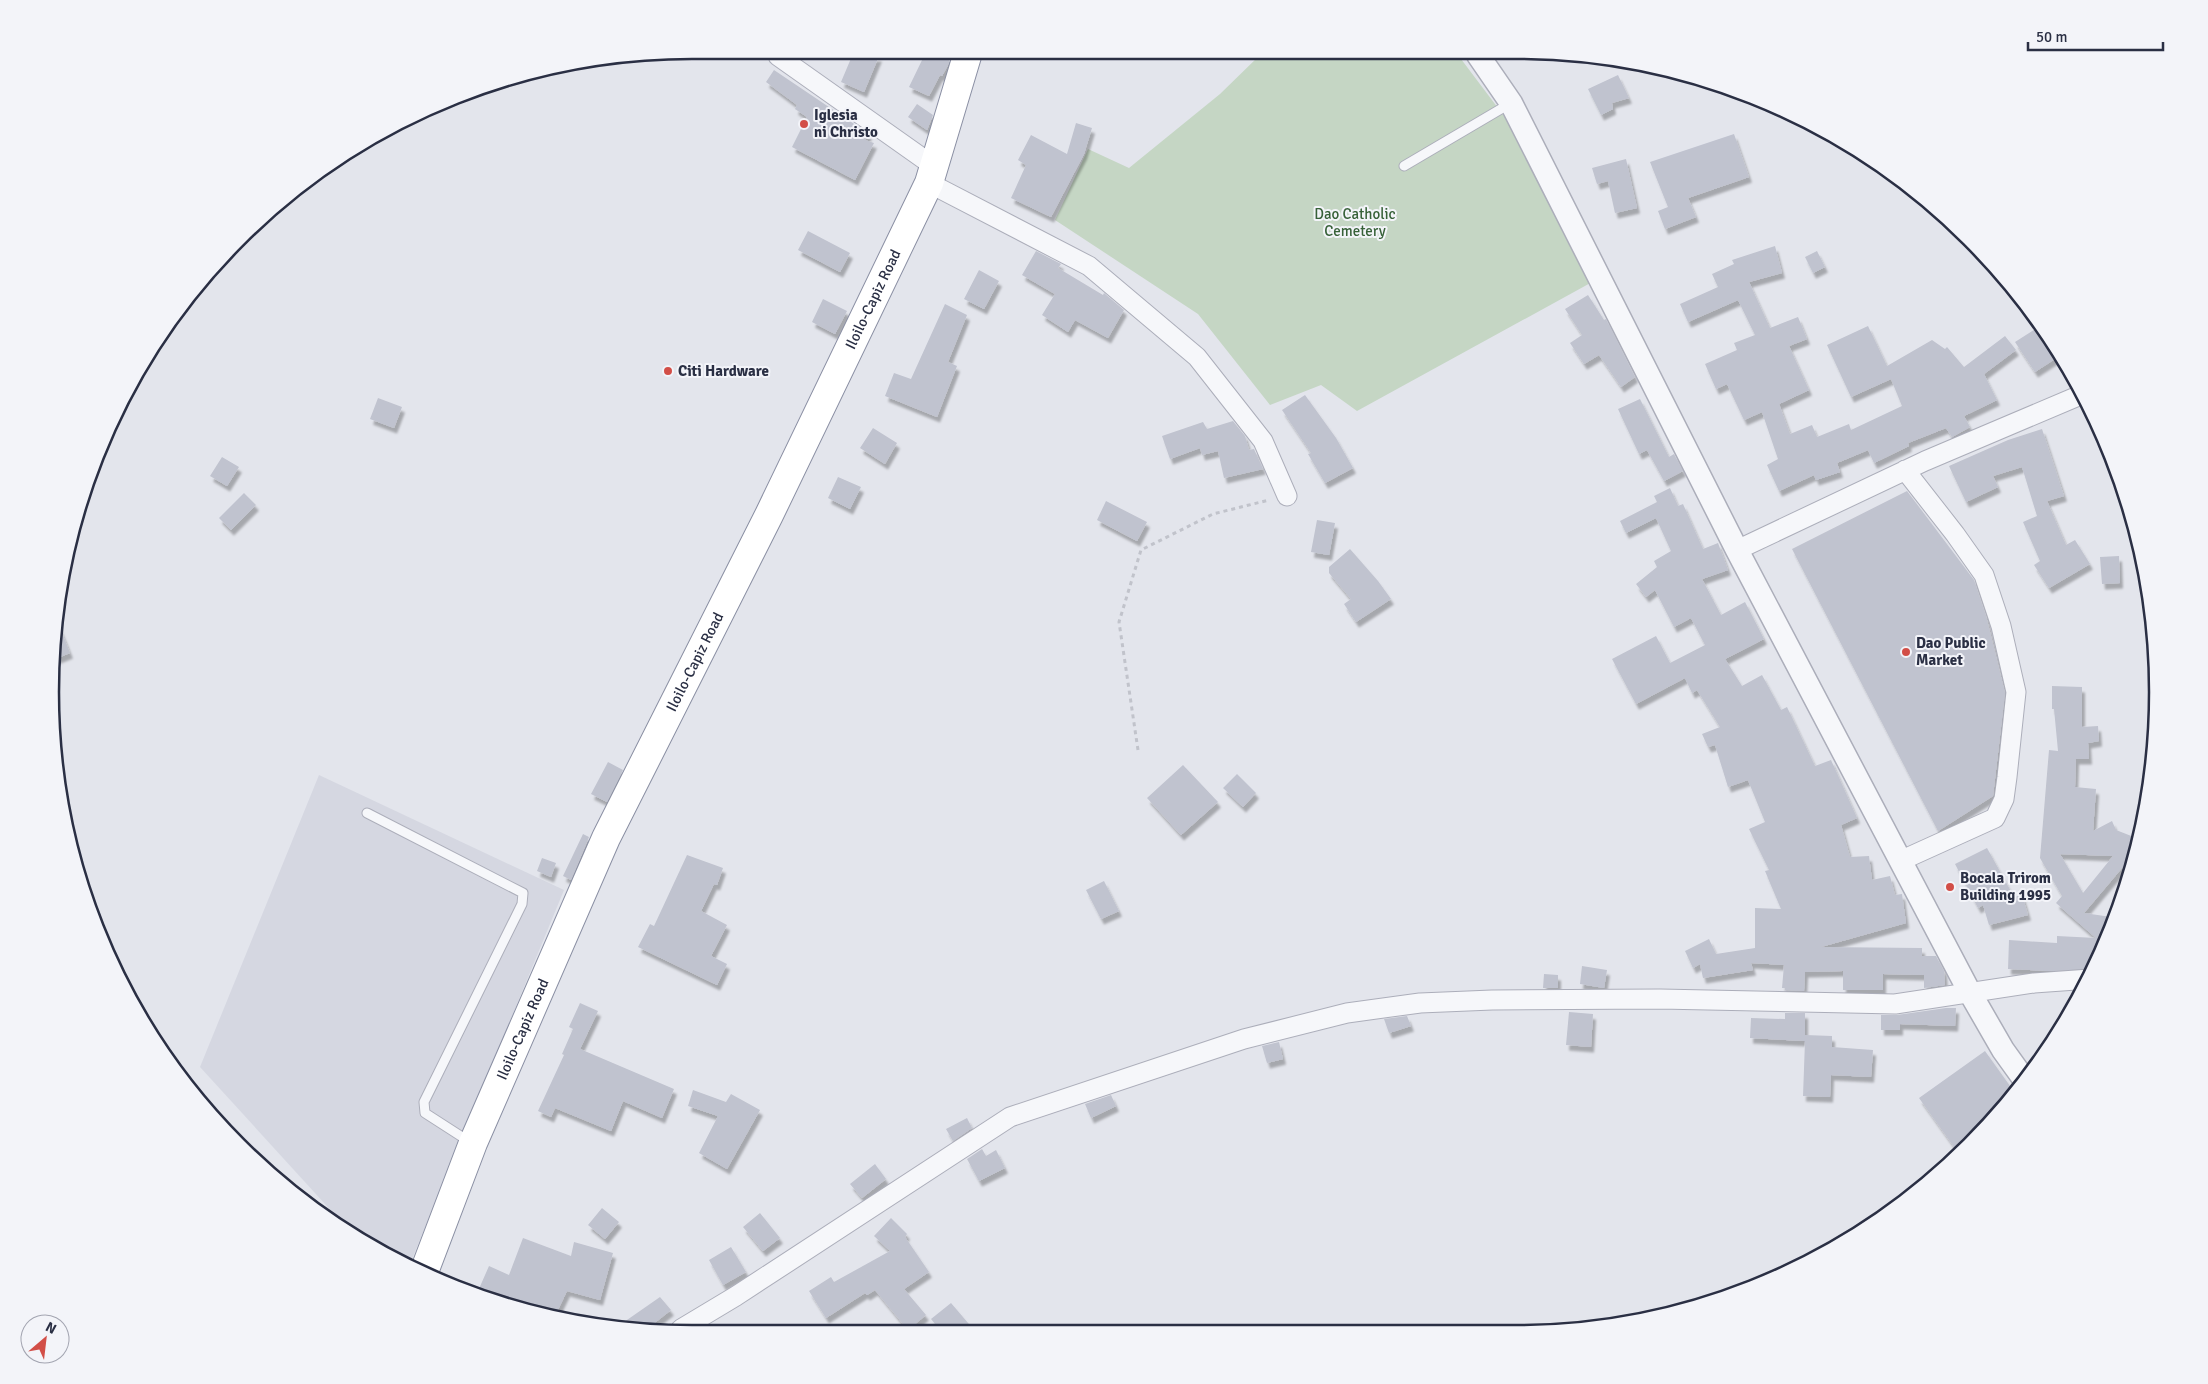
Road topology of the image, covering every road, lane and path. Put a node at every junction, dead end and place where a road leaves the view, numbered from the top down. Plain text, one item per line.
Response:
1 (782, 59) edge
2 (966, 59) edge
3 (1480, 59) edge
4 (1511, 103) junction
5 (1404, 166) dead end
6 (932, 175) junction
7 (2076, 397) edge
8 (1905, 470) junction
9 (1287, 496) joint
10 (1737, 550) junction
11 (1138, 750) dead end
12 (367, 814) dead end
13 (1900, 861) junction
14 (2080, 980) edge
15 (1969, 991) junction
16 (2020, 1074) edge
17 (473, 1143) junction
18 (426, 1266) edge
19 (688, 1325) edge

1 - 6 street
2 - 6 highway, Iloilo-Capiz Road
3 - 4 street
4 - 5 lane
4 - 10 street
6 - 9 street
6 - 17 highway, Iloilo-Capiz Road
7 - 8 street
8 - 10 street
8 - 13 street
9 - 11 path
10 - 13 street
12 - 17 lane
13 - 15 street
14 - 15 street
15 - 16 street
15 - 19 street
17 - 18 highway, Iloilo-Capiz Road

